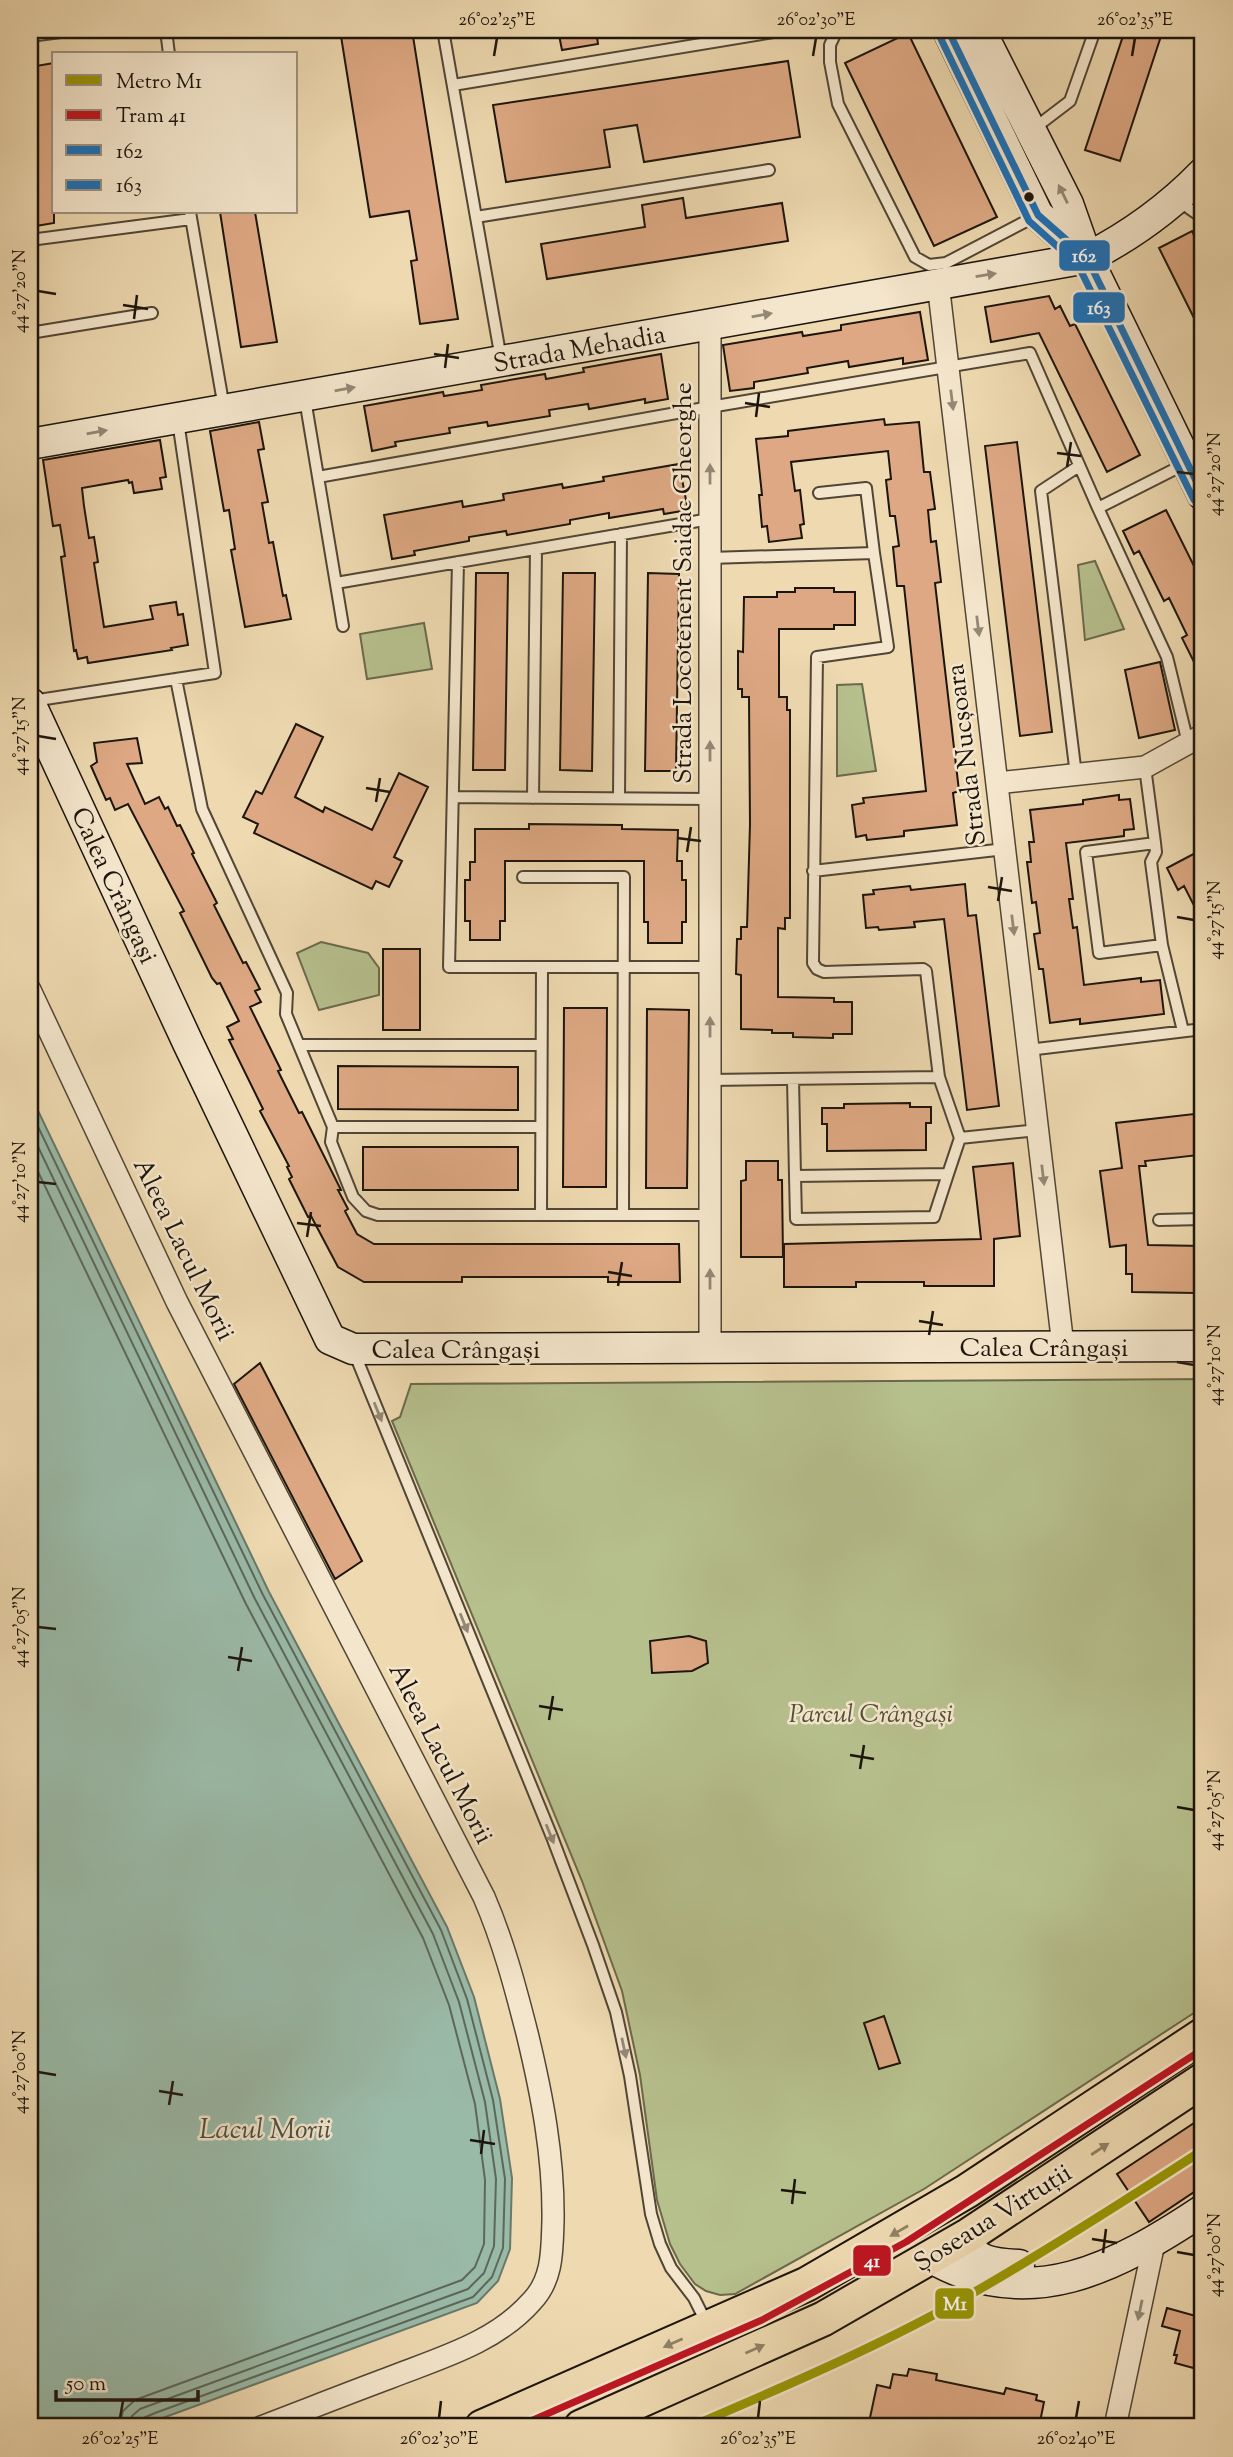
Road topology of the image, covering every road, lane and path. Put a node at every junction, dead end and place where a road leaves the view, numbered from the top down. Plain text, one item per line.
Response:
1 (76, 30) edge
2 (166, 30) edge
3 (443, 30) edge
4 (786, 30) edge
5 (837, 30) edge
6 (948, 30) edge
7 (980, 30) edge
8 (1096, 30) edge
9 (30, 36) edge
10 (169, 52) edge
11 (453, 85) junction
12 (1032, 130) junction
13 (769, 170) dead end
14 (1203, 173) edge
15 (1177, 200) junction
16 (1038, 215) junction
17 (191, 216) edge
18 (476, 217) junction
19 (1203, 218) edge
20 (30, 240) edge
21 (1087, 258) junction
22 (938, 283) junction
23 (152, 313) dead end
24 (710, 325) junction
25 (30, 333) edge
26 (502, 361) junction
27 (948, 367) junction
28 (304, 396) junction
29 (710, 407) junction
30 (224, 410) junction
31 (177, 418) junction
32 (30, 444) edge
33 (1187, 463) junction
34 (1079, 466) junction
35 (318, 477) junction
36 (819, 493) dead end
37 (1203, 495) edge
38 (1098, 508) junction
39 (710, 519) junction
40 (621, 534) junction
41 (536, 549) junction
42 (874, 553) junction
43 (710, 558) junction
44 (458, 562) junction
45 (336, 583) junction
46 (343, 626) dead end
47 (176, 679) junction
48 (30, 702) edge
49 (1196, 739) edge
50 (1145, 767) junction
51 (1076, 775) junction
52 (997, 783) junction
53 (453, 797) junction
54 (533, 798) junction
55 (619, 798) junction
56 (710, 799) junction
57 (1155, 843) junction
58 (1004, 849) junction
59 (813, 871) junction
60 (523, 877) dead end
61 (1162, 945) junction
62 (542, 967) junction
63 (624, 967) junction
64 (710, 967) junction
65 (30, 990) edge
66 (1203, 1029) edge
67 (1184, 1031) junction
68 (299, 1045) junction
69 (541, 1045) junction
70 (1028, 1050) junction
71 (939, 1077) junction
72 (793, 1079) junction
73 (710, 1080) junction
74 (333, 1127) junction
75 (541, 1127) junction
76 (1038, 1129) junction
77 (960, 1138) junction
78 (948, 1174) junction
79 (795, 1176) junction
80 (541, 1215) junction
81 (623, 1215) junction
82 (710, 1215) junction
83 (1203, 1219) edge
84 (1159, 1220) dead end
85 (1063, 1346) junction
86 (1203, 1346) edge
87 (710, 1348) junction
88 (353, 1349) junction
89 (1203, 2035) edge
90 (1203, 2080) edge
91 (1203, 2210) edge
92 (969, 2235) junction
93 (1154, 2243) junction
94 (930, 2257) junction
95 (709, 2327) junction
96 (261, 2427) edge
97 (482, 2427) edge
98 (582, 2427) edge
99 (1115, 2427) edge

1 - 9 lane
2 - 10 lane
3 - 11 lane
4 - 11 lane
5 - 16 lane
6 - 16 street
7 - 12 street
8 - 12 lane
11 - 18 lane
21 -> 12 street
13 - 18 lane
14 - 15 street, Strada Mehadia
15 - 19 lane
15 - 21 street, Strada Mehadia
16 - 21 street
17 - 20 lane
17 - 30 lane
18 - 26 lane
22 -> 21 street, Strada Mehadia
21 - 33 street
24 -> 22 street, Strada Mehadia
22 - 27 street, Strada Nucșoara
23 - 25 lane
24 - 26 street, Strada Mehadia
24 - 29 street, Strada Locotenent Saidac Gheorghe
28 -> 26 street, Strada Mehadia
27 - 29 lane
27 - 34 lane
27 -> 52 street, Strada Nucșoara
28 - 30 street, Strada Mehadia
28 - 35 lane
29 - 35 lane
39 -> 29 street, Strada Locotenent Saidac Gheorghe
30 - 31 street, Strada Mehadia
32 -> 31 street, Strada Mehadia
31 - 47 lane
33 - 37 street
33 - 38 lane
34 - 38 lane
34 - 51 lane
35 - 45 lane
36 - 42 lane
38 - 49 lane
39 - 40 lane
39 - 43 street, Strada Locotenent Saidac Gheorghe
40 - 41 lane
40 - 55 lane
41 - 44 lane
41 - 54 lane
42 - 43 lane
42 - 59 lane
56 -> 43 street, Strada Locotenent Saidac Gheorghe
44 - 45 lane
44 - 53 lane
45 - 46 lane
47 - 48 lane
47 - 68 lane
48 - 88 street, Calea Crângași
49 - 50 street
50 - 51 street
50 - 57 lane
51 - 52 street
52 - 58 street, Strada Nucșoara
53 - 54 lane, Strada Locotenent Saidac Gheorghe
53 - 62 lane
54 - 55 lane, Strada Locotenent Saidac Gheorghe
55 - 56 lane, Strada Locotenent Saidac Gheorghe
56 - 64 street, Strada Locotenent Saidac Gheorghe
57 - 61 lane
57 - 61 lane
58 - 59 lane
58 -> 70 street, Strada Nucșoara
59 - 71 lane
60 - 63 lane
61 - 67 lane
62 - 63 lane
62 - 69 lane
63 - 64 lane
63 - 81 lane
73 -> 64 street, Strada Locotenent Saidac Gheorghe
65 - 96 street, Aleea Lacul Morii
66 - 67 lane
67 - 70 lane
68 - 69 lane
68 - 74 lane
69 - 75 lane
70 - 76 street, Strada Nucșoara
71 - 72 lane
71 - 77 lane
72 - 73 lane
72 - 79 lane
73 - 82 street, Strada Locotenent Saidac Gheorghe
74 - 75 lane
74 - 80 lane
75 - 80 lane
76 - 77 lane
76 -> 85 street, Strada Nucșoara
77 - 78 lane
78 - 79 lane
78 - 79 lane
80 - 81 lane
81 - 82 lane
87 -> 82 street, Strada Locotenent Saidac Gheorghe
83 - 84 lane
85 - 86 street, Calea Crângași
85 - 87 street, Calea Crângași
87 - 88 street, Calea Crângași
88 -> 95 lane
89 -> 95 main road, Șoseaua Virtuții
92 -> 90 main road, Șoseaua Virtuții
91 - 93 street
92 - 93 street
92 - 94 main road, Șoseaua Virtuții
93 - 94 street
93 -> 99 street
98 -> 94 main road, Șoseaua Virtuții
95 -> 97 main road, Șoseaua Virtuții

